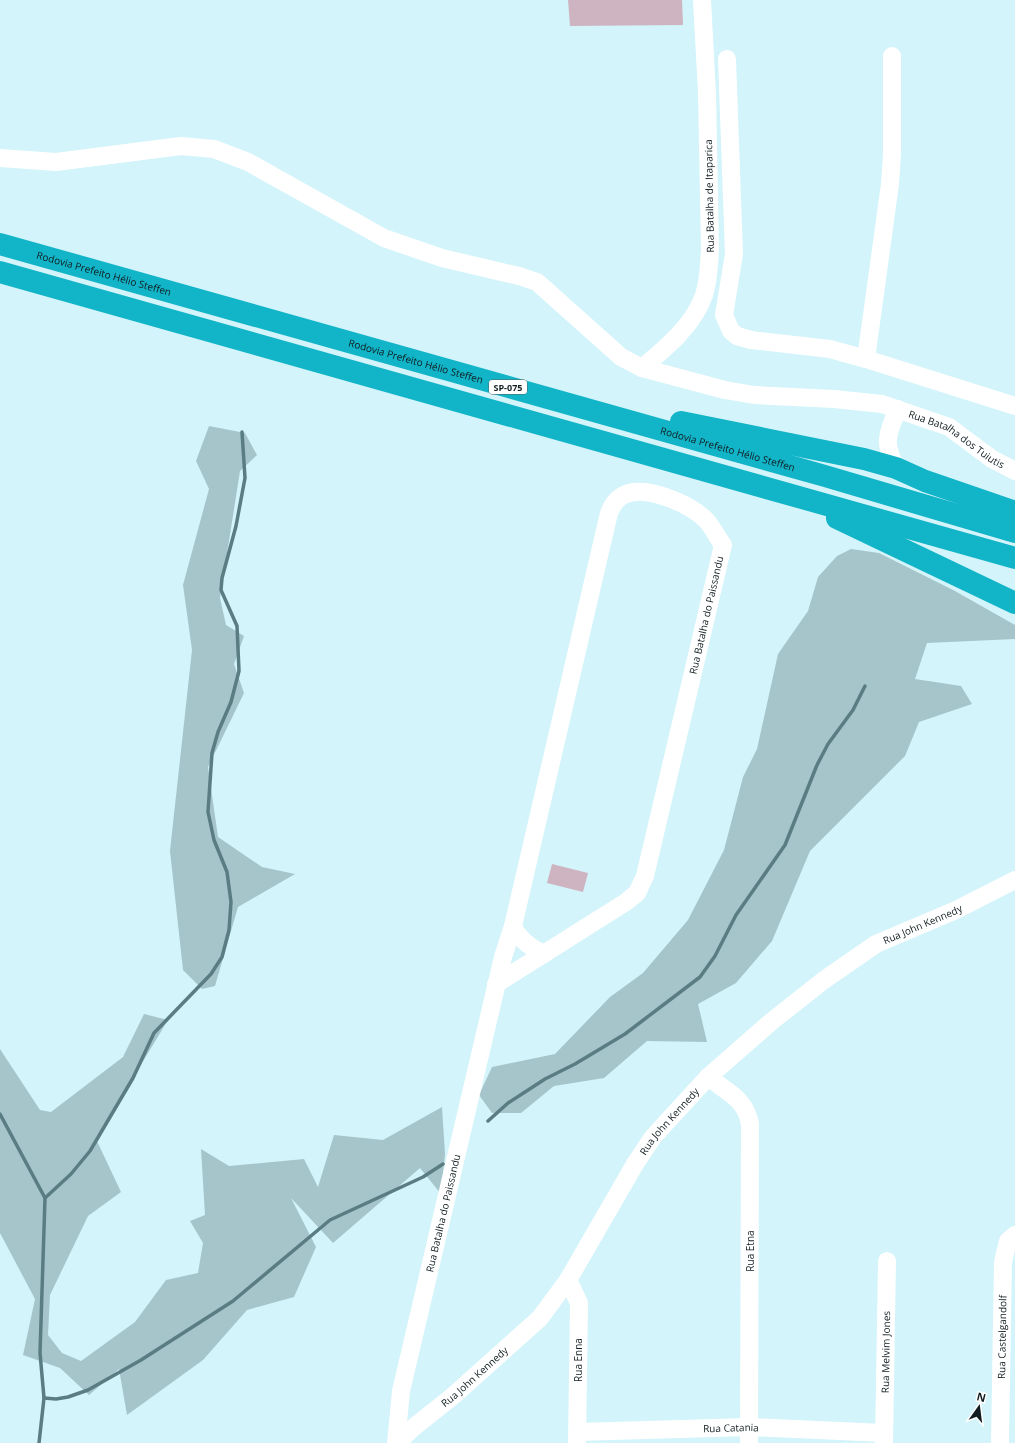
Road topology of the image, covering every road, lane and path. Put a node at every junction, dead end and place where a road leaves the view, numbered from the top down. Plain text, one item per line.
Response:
1 (702, 0) edge
2 (892, 56) dead end
3 (727, 60) dead end
4 (0, 158) edge
5 (0, 244) edge
6 (0, 272) edge
7 (866, 359) junction
8 (440, 368) junction
9 (642, 368) junction
10 (1015, 406) edge
11 (898, 410) junction
12 (887, 438) junction
13 (864, 459) junction
14 (896, 468) junction
15 (1015, 472) edge
16 (798, 496) junction
17 (1015, 512) edge
18 (1015, 532) edge
19 (1015, 558) edge
20 (1015, 603) edge
21 (1015, 880) edge
22 (513, 926) junction
23 (544, 954) junction
24 (496, 984) junction
25 (708, 1077) junction
26 (1015, 1235) edge
27 (887, 1261) dead end
28 (568, 1280) junction
29 (749, 1435) edge
30 (577, 1437) edge
31 (884, 1438) edge
32 (396, 1443) edge
33 (1000, 1443) edge

1 - 9 street, Rua Batalha de Itaparica
2 - 7 street
3 - 7 street
4 - 9 street, Rua Batalha dos Tuiutis
5 - 8 highway, Rodovia Prefeito Hélio Steffen / SP-075
6 - 16 highway, SP-075
7 - 10 street
8 - 13 highway
8 - 18 highway, Rodovia Prefeito Hélio Steffen / SP-075
9 - 11 street, Rua Batalha dos Tuiutis
11 - 12 street
11 - 15 street, Rua Batalha dos Tuiutis
12 - 13 street
12 - 14 street
13 - 14 highway
14 - 17 highway
16 - 19 highway, SP-075
16 - 20 highway
21 - 25 street, Rua John Kennedy
22 - 23 street
22 - 23 street, Rua Batalha do Paissandu
22 - 24 street, Rua Batalha do Paissandu
23 - 24 street, Rua Batalha do Paissandu
24 - 32 street, Rua Batalha do Paissandu
25 - 28 street, Rua John Kennedy
25 - 29 street, Rua Etna
26 - 33 street, Rua Castelgandolf
27 - 31 street, Rua Melvim Jones
28 - 30 street, Rua Enna
28 - 32 street, Rua John Kennedy
29 - 30 street, Rua Catania
29 - 31 street, Rua Catania

